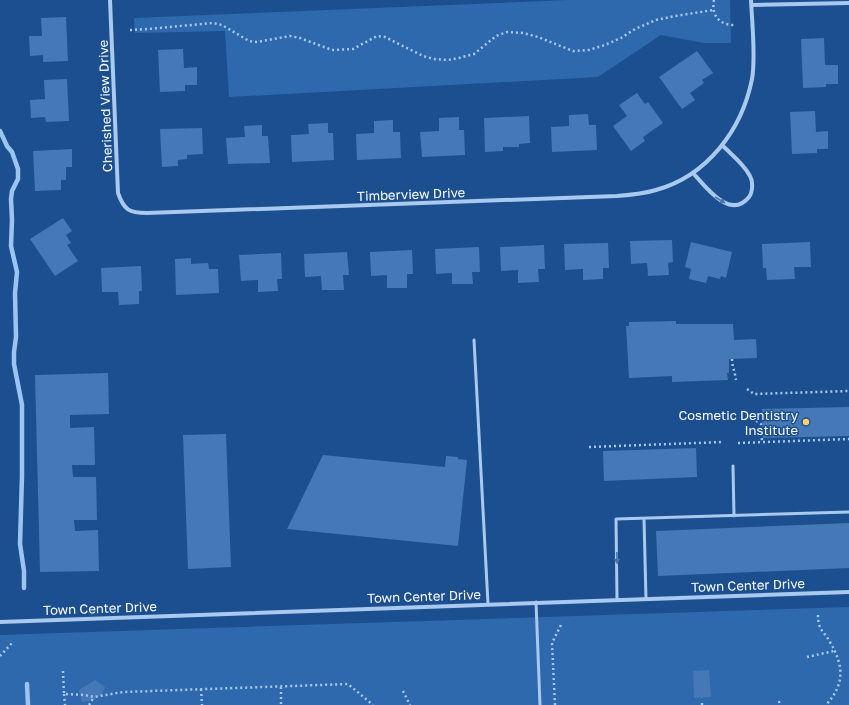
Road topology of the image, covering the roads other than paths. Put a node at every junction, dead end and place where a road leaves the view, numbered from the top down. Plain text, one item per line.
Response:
1 (110, 0) edge
2 (751, 0) edge
3 (849, 3) edge
4 (752, 5) junction
5 (723, 146) junction
6 (693, 173) junction
7 (126, 209) joint
8 (474, 340) dead end
9 (733, 466) dead end
10 (849, 512) edge
11 (734, 516) junction
12 (644, 519) junction
13 (849, 592) edge
14 (646, 599) junction
15 (617, 600) junction
16 (536, 602) junction
17 (488, 604) junction
18 (0, 622) edge
19 (540, 705) edge

1 - 7 street, Cherished View Drive
2 - 4 street, Timberview Drive
3 - 4 street
4 - 5 street, Timberview Drive
5 - 6 street, Timberview Drive
6 -> 5 street
6 - 7 street, Timberview Drive
8 - 17 lane
9 - 11 lane
10 - 11 lane
11 - 12 lane
12 - 14 lane
12 -> 15 lane
13 - 14 street, Town Center Drive
14 - 15 street, Town Center Drive
15 - 16 street, Town Center Drive
16 - 17 street, Town Center Drive
16 - 19 lane
17 - 18 street, Town Center Drive

